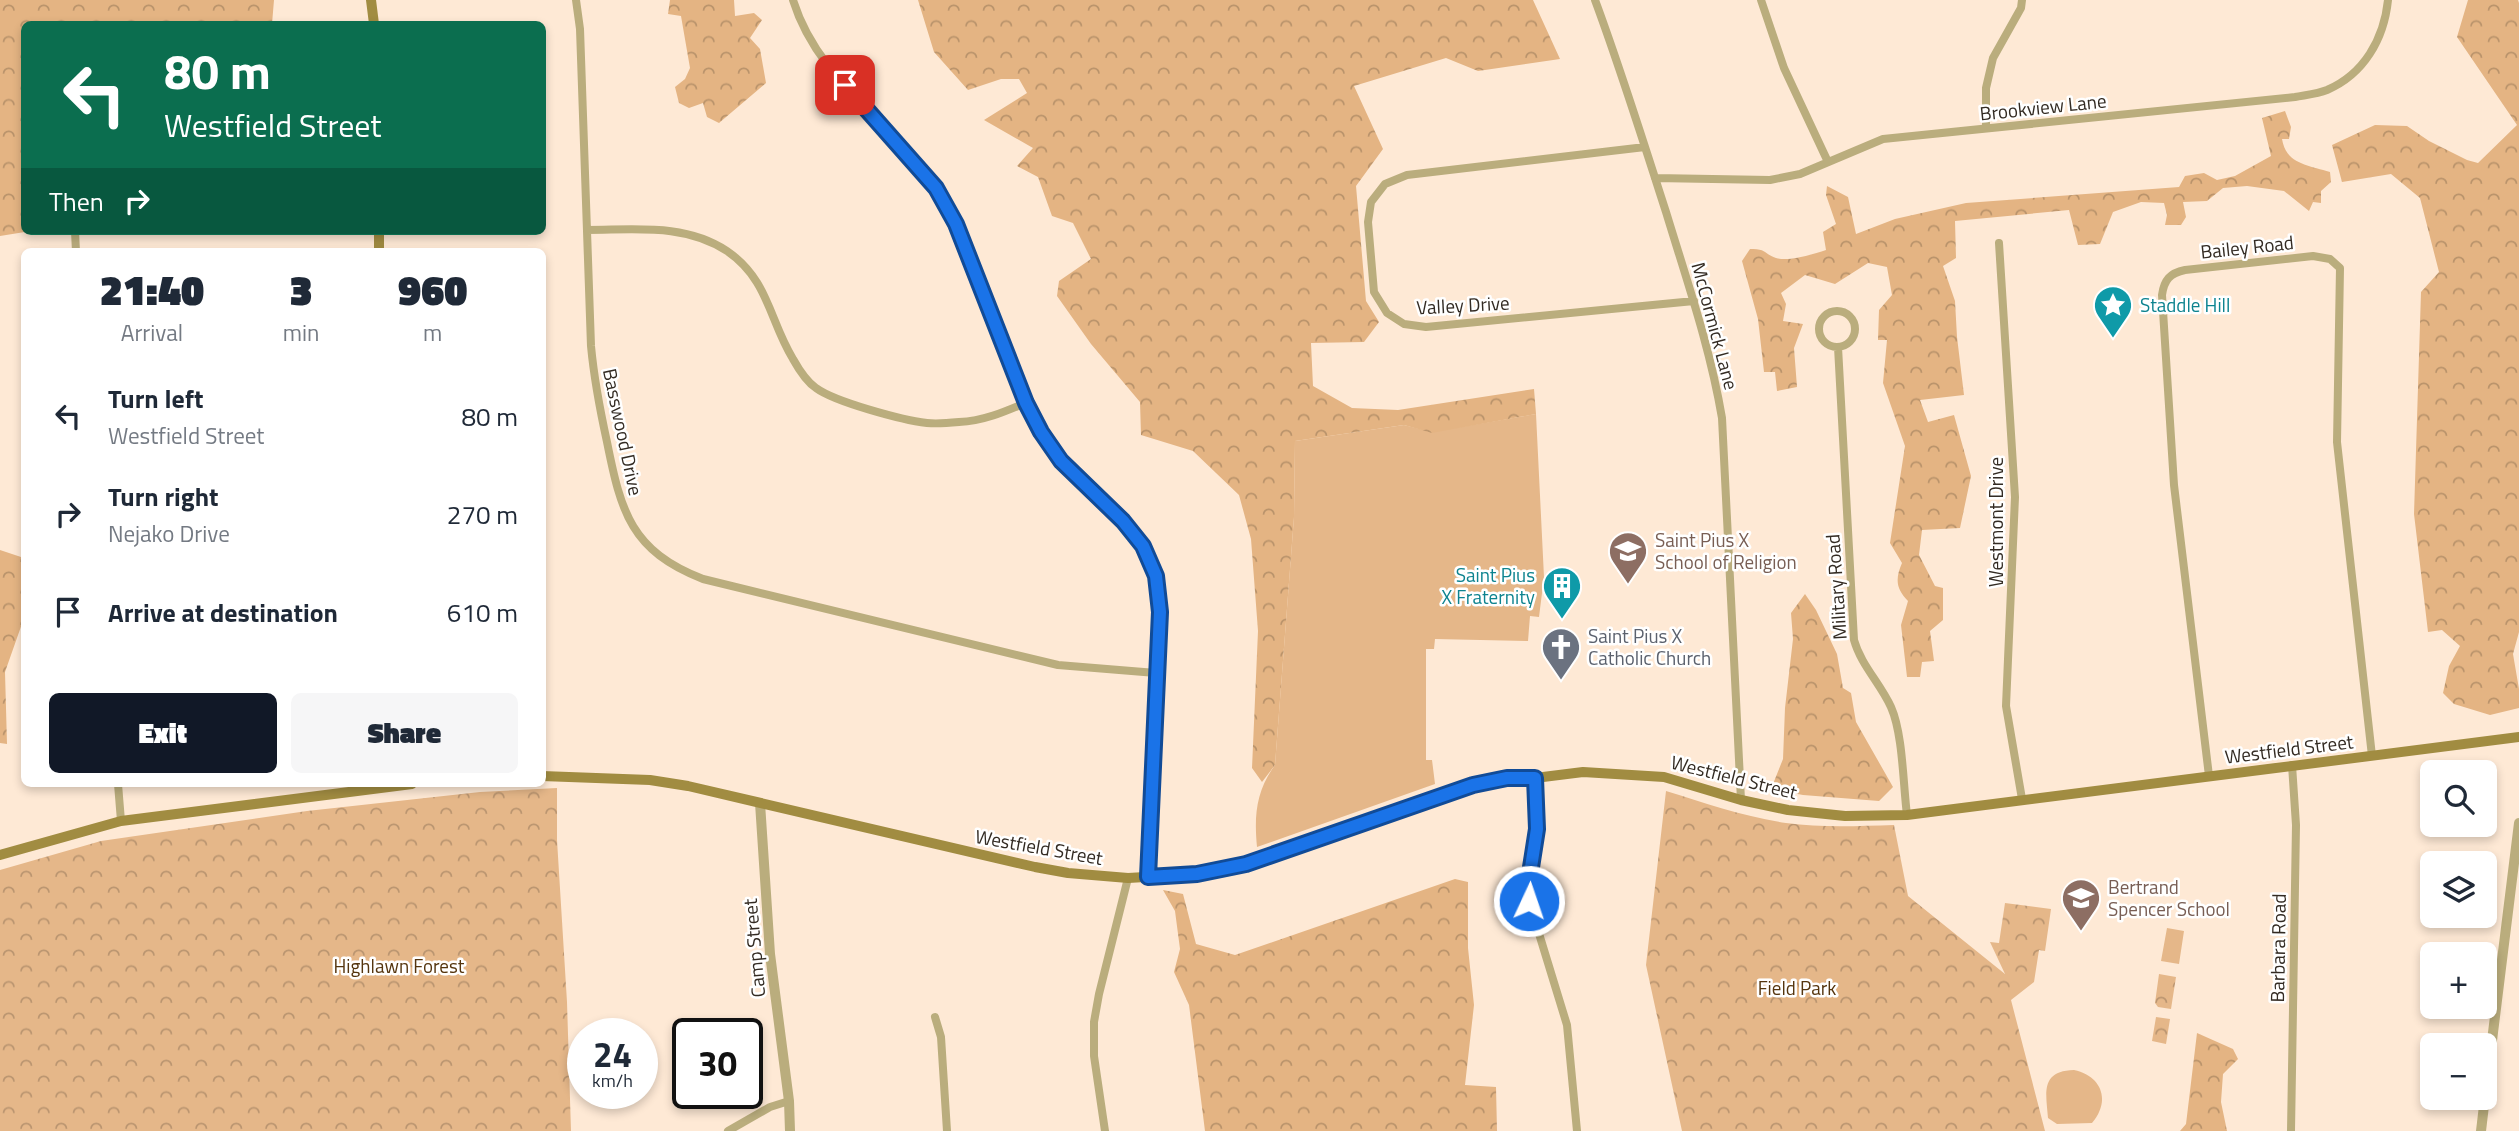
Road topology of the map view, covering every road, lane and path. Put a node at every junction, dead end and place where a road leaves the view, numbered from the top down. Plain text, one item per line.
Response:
1 (371, 0) edge
2 (576, 0) edge
3 (793, 0) edge
4 (1595, 0) edge
5 (1761, 0) edge
6 (2022, 0) edge
7 (2388, 0) edge
8 (374, 21) edge
9 (1986, 128) junction
10 (1645, 147) junction
11 (1828, 162) junction
12 (1655, 178) junction
13 (587, 230) junction
14 (1999, 243) dead end
15 (1693, 301) junction
16 (1838, 347) junction
17 (1026, 403) junction
18 (1156, 673) junction
19 (2519, 737) edge
20 (2372, 756) junction
21 (2291, 765) junction
22 (546, 776) edge
23 (2209, 776) junction
24 (1535, 778) junction
25 (118, 787) edge
26 (388, 787) edge
27 (2022, 799) junction
28 (1741, 800) junction
29 (760, 803) junction
30 (1907, 815) junction
31 (121, 821) junction
32 (2519, 823) edge
33 (0, 855) edge
34 (1148, 877) junction
35 (1128, 878) junction
36 (935, 1017) dead end
37 (2493, 1033) edge
38 (789, 1101) junction
39 (2483, 1110) edge
40 (728, 1131) edge
41 (790, 1131) edge
42 (947, 1131) edge
43 (1105, 1131) edge
44 (1577, 1131) edge
45 (2291, 1131) edge
46 (2481, 1131) edge

1 - 8 main road
2 - 13 street, Basswood Drive
3 - 17 street
4 - 10 street, McCormick Lane
5 - 11 street
6 - 9 street
7 - 9 street, Brookview Lane
9 - 11 street, Brookview Lane
10 - 12 street, McCormick Lane
10 - 15 street, Valley Drive
11 - 12 street, Brookview Lane
12 - 15 street, McCormick Lane
13 - 17 street
13 - 18 street, Basswood Drive
14 - 27 street, Westmont Drive
15 - 28 street, McCormick Lane
16 - 16 street
16 - 30 street, Military Road
17 - 18 street
18 - 34 street
19 - 20 main road, Westfield Street
20 - 21 main road, Westfield Street
20 - 23 street, Bailey Road
21 - 23 main road, Westfield Street
21 - 45 street, Barbara Road
22 - 29 main road, Westfield Street
23 - 27 main road, Westfield Street
24 - 28 main road, Westfield Street
24 - 34 main road, Westfield Street
24 - 44 street
25 - 31 street
26 - 31 main road
27 - 30 main road, Westfield Street
28 - 30 main road, Westfield Street
29 - 35 main road, Westfield Street
29 - 38 street, Camp Street
31 - 33 main road
32 - 37 street
34 - 35 main road, Westfield Street
35 - 43 street
36 - 42 street
38 - 40 street
38 - 41 street, Camp Street
39 - 46 street

